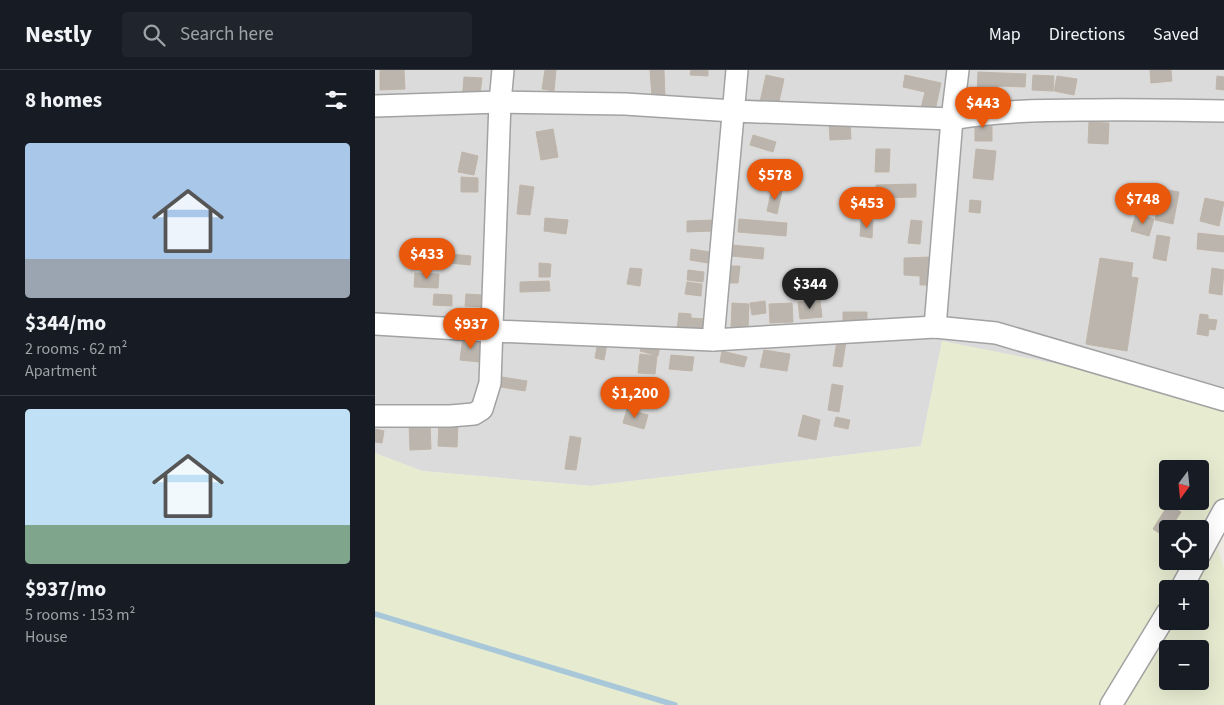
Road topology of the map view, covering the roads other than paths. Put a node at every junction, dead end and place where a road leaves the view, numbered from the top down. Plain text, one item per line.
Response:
1 (503, 70) edge
2 (737, 70) edge
3 (959, 70) edge
4 (500, 102) junction
5 (375, 106) edge
6 (733, 111) junction
7 (1224, 111) edge
8 (952, 119) junction
9 (375, 324) edge
10 (935, 327) junction
11 (493, 331) junction
12 (713, 340) junction
13 (1224, 400) edge
14 (375, 416) edge
15 (1224, 510) edge
16 (1209, 538) edge
17 (1159, 625) edge
18 (1111, 705) edge

1 - 4 street
2 - 6 street
3 - 8 street
4 - 5 street
4 - 6 street
4 - 11 street
6 - 8 street
6 - 12 street
7 - 8 street
8 - 10 street
9 - 11 street
10 - 12 street
10 - 13 street
11 - 12 street
11 - 14 street
15 - 16 street
17 - 18 street

